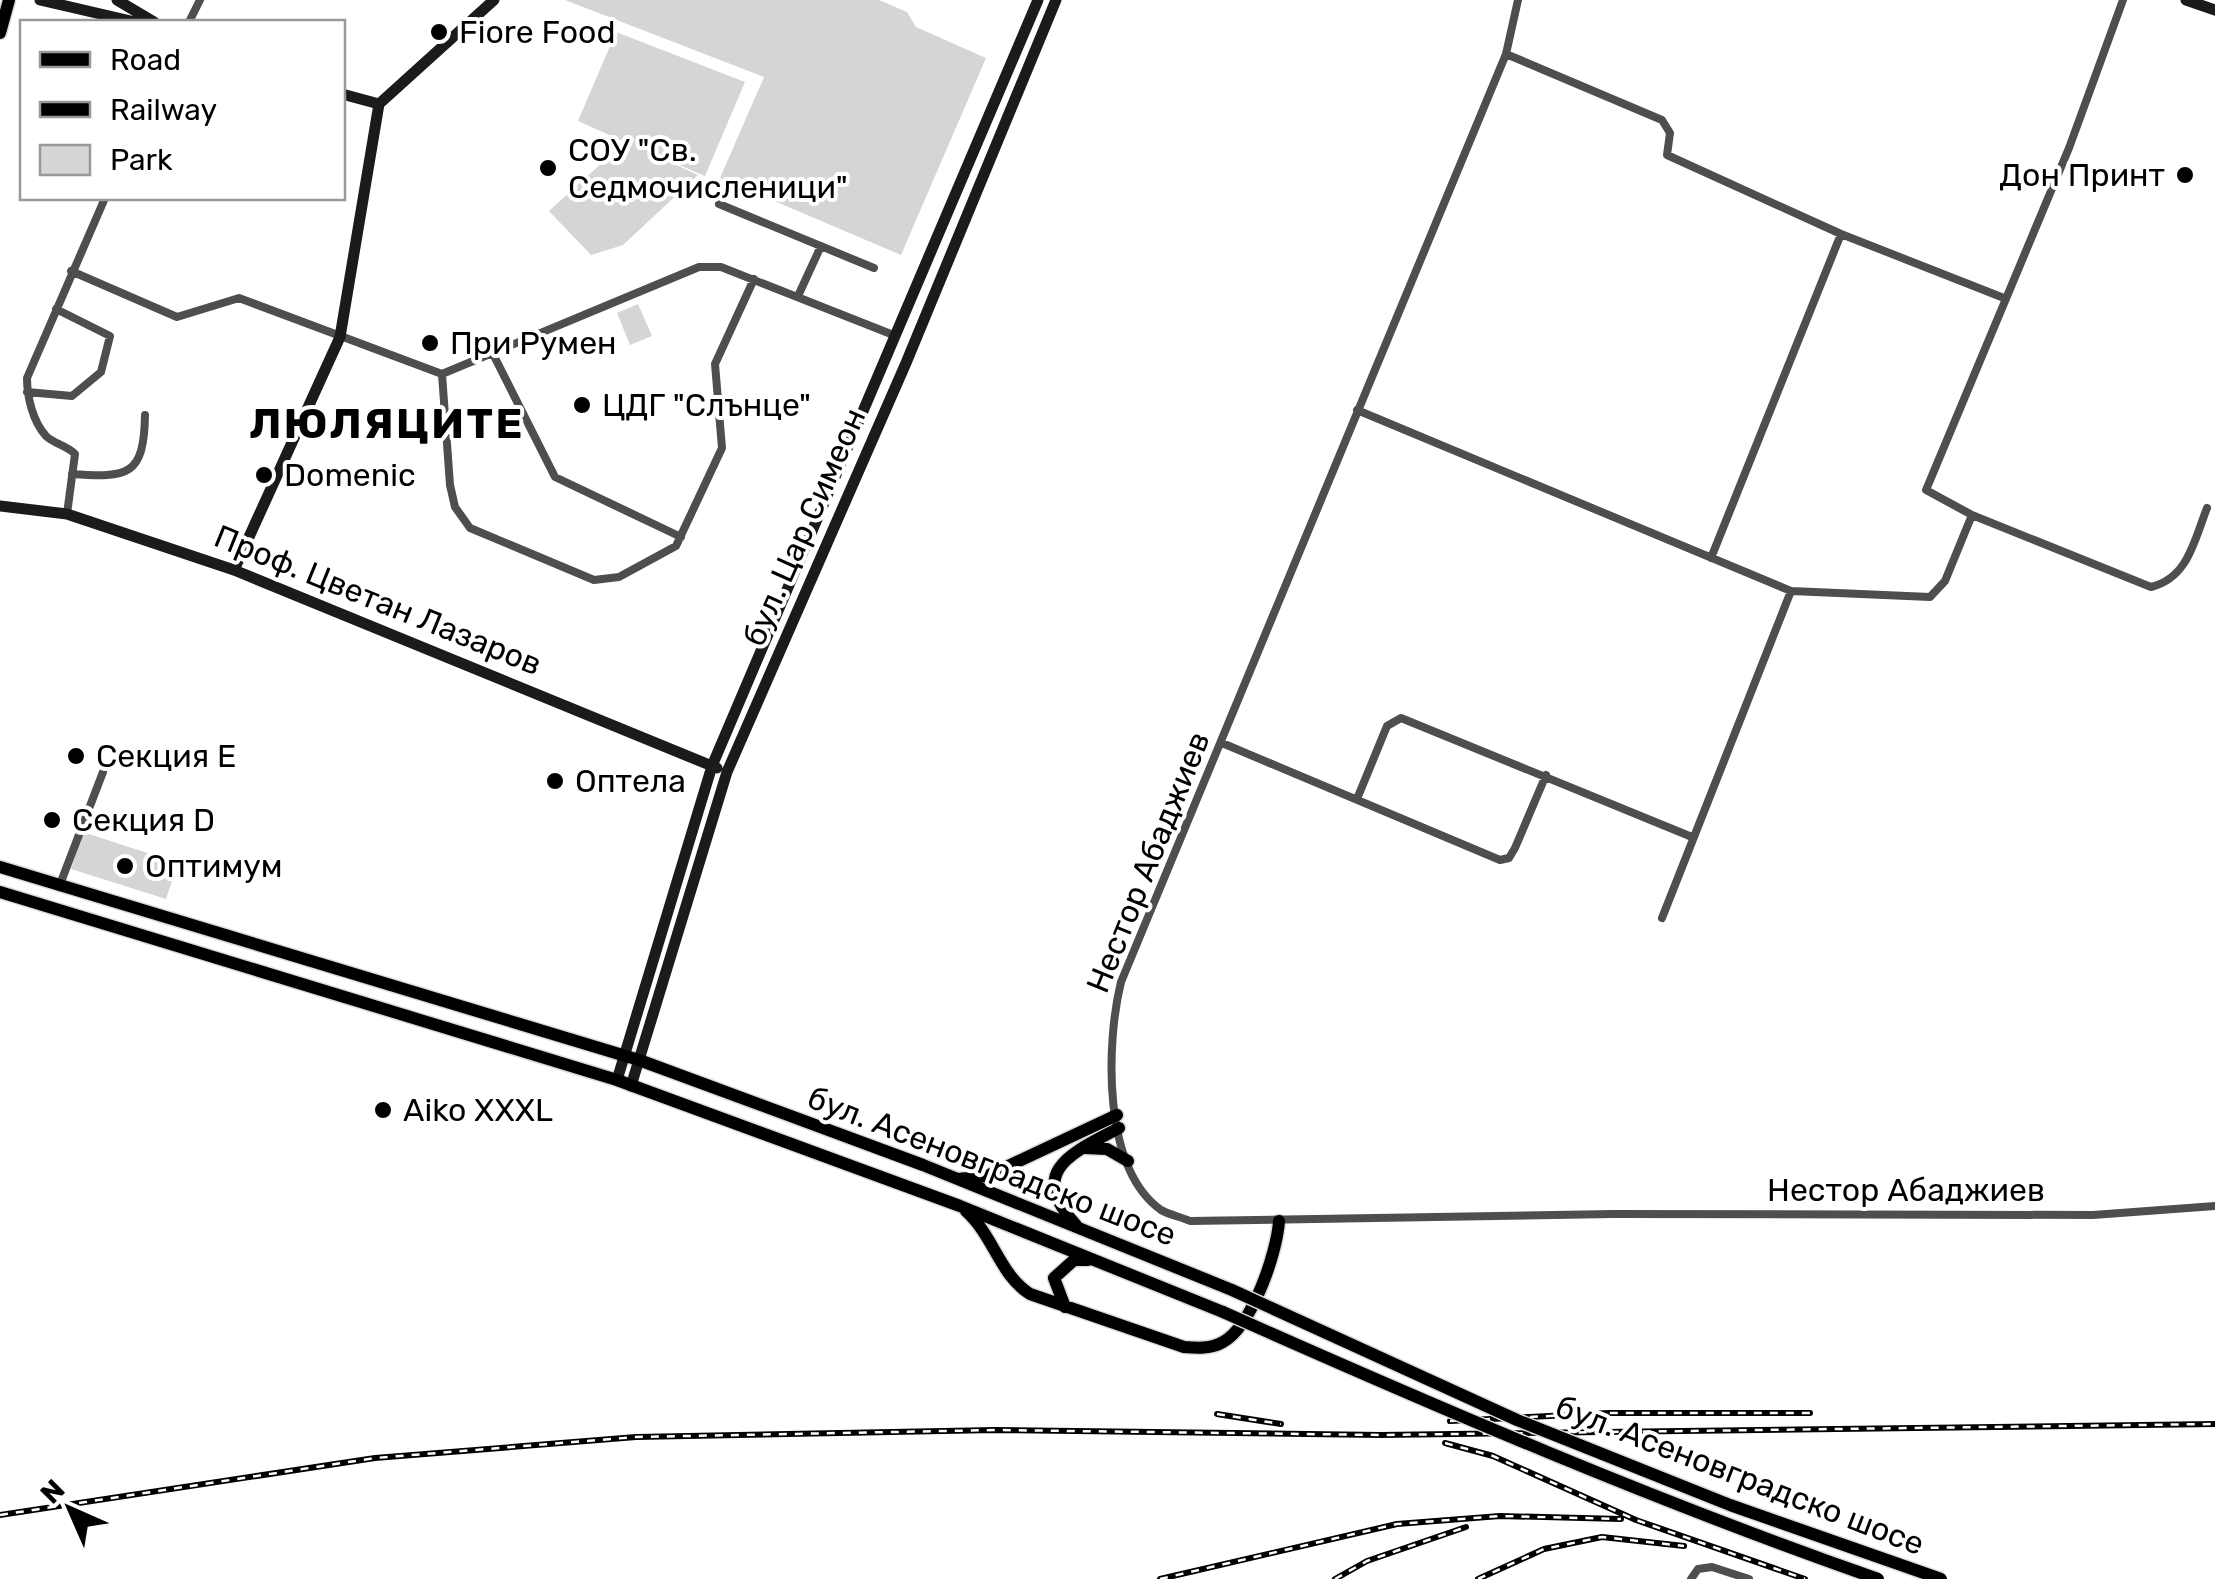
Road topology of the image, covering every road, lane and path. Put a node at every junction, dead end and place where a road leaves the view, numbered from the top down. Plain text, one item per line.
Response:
1 (8, 0) edge
2 (40, 0) edge
3 (118, 0) edge
4 (494, 0) edge
5 (1038, 0) edge
6 (1056, 0) edge
7 (1518, 0) edge
8 (2123, 0) edge
9 (2186, 0) edge
10 (2215, 10) edge
11 (126, 20) edge
12 (151, 20) edge
13 (0, 32) edge
14 (1506, 54) junction
15 (345, 95) edge
16 (378, 104) junction
17 (105, 200) edge
18 (720, 204) dead end
19 (1841, 234) junction
20 (821, 246) junction
21 (874, 268) dead end
22 (72, 271) junction
23 (754, 279) junction
24 (798, 296) junction
25 (2004, 298) junction
26 (56, 309) junction
27 (896, 336) junction
28 (340, 337) junction
29 (493, 354) junction
30 (442, 374) junction
31 (27, 392) junction
32 (1358, 410) junction
33 (145, 415) dead end
34 (72, 474) junction
35 (0, 506) edge
36 (2207, 508) dead end
37 (67, 514) junction
38 (1972, 515) junction
39 (681, 537) junction
40 (1711, 558) junction
41 (234, 570) junction
42 (1791, 590) junction
43 (1222, 743) junction
44 (712, 766) junction
45 (103, 772) dead end
46 (727, 772) junction
47 (1546, 774) junction
48 (1357, 799) junction
49 (1692, 837) junction
50 (0, 867) edge
51 (59, 887) junction
52 (0, 892) edge
53 (1662, 918) dead end
54 (624, 1056) junction
55 (638, 1060) junction
56 (616, 1080) junction
57 (631, 1086) junction
58 (1118, 1122) junction
59 (1082, 1148) junction
60 (1128, 1161) junction
61 (957, 1180) junction
62 (960, 1206) junction
63 (2215, 1206) edge
64 (1279, 1222) junction
65 (1081, 1231) junction
66 (1095, 1261) junction
67 (1065, 1307) junction
68 (1692, 1579) edge
69 (1749, 1579) edge
70 (1878, 1579) edge
71 (1941, 1579) edge

1 - 13 main road
2 - 11 main road
3 - 12 main road
4 - 16 main road
5 - 27 main road, бул. Цар Симеон
6 - 46 main road, бул. Цар Симеон
7 - 14 street, Нестор Абаджиев
8 - 25 street
9 - 10 main road
14 - 19 street
14 - 32 street, Нестор Абаджиев
15 - 16 main road
16 - 28 main road
17 - 22 street
18 - 20 street
19 - 25 street
19 - 40 street
20 - 21 street
20 - 24 street
22 - 26 street
22 - 28 street
23 - 24 street
23 - 29 street
23 - 39 street
24 - 27 street
25 - 38 street
26 - 31 street
26 - 31 street
27 - 44 main road, бул. Цар Симеон
28 - 30 street
28 - 41 main road
29 - 30 street
29 - 39 street
30 - 39 street
31 - 34 street
32 - 40 street
32 - 43 street, Нестор Абаджиев
33 - 34 street
34 - 37 street
35 - 37 main road, Проф. Цветан Лазаров
36 - 38 street
37 - 41 main road, Проф. Цветан Лазаров
38 - 42 street
40 - 42 street
41 - 44 main road, Проф. Цветан Лазаров
42 - 49 street
43 - 48 street
43 - 58 street, Нестор Абаджиев
44 - 46 main road, Проф. Цветан Лазаров
44 - 54 main road, бул. Цар Симеон
45 - 51 street
46 - 55 main road, бул. Цар Симеон
47 - 48 street
47 - 48 street
47 - 49 street
49 - 53 street
50 - 51 main road, бул. Асеновградско шосе
51 - 54 main road, бул. Асеновградско шосе
52 - 56 main road, бул. Асеновградско шосе
54 - 55 main road, бул. Асеновградско шосе
54 - 56 main road, бул. Цар Симеон
55 - 57 main road, бул. Цар Симеон
55 - 61 main road, бул. Асеновградско шосе
56 - 57 main road, бул. Асеновградско шосе
57 - 62 main road, бул. Асеновградско шосе
58 - 59 main road
58 - 60 street, Нестор Абаджиев
58 - 61 main road
59 - 60 main road
59 - 65 main road
60 - 64 street, Нестор Абаджиев
61 - 65 main road, бул. Асеновградско шосе
62 - 66 main road, бул. Асеновградско шосе
62 - 67 main road
63 - 64 street, Нестор Абаджиев
64 - 67 main road
65 - 71 main road, бул. Асеновградско шосе, bridge
66 - 67 main road
66 - 70 main road, бул. Асеновградско шосе, bridge
68 - 69 street

